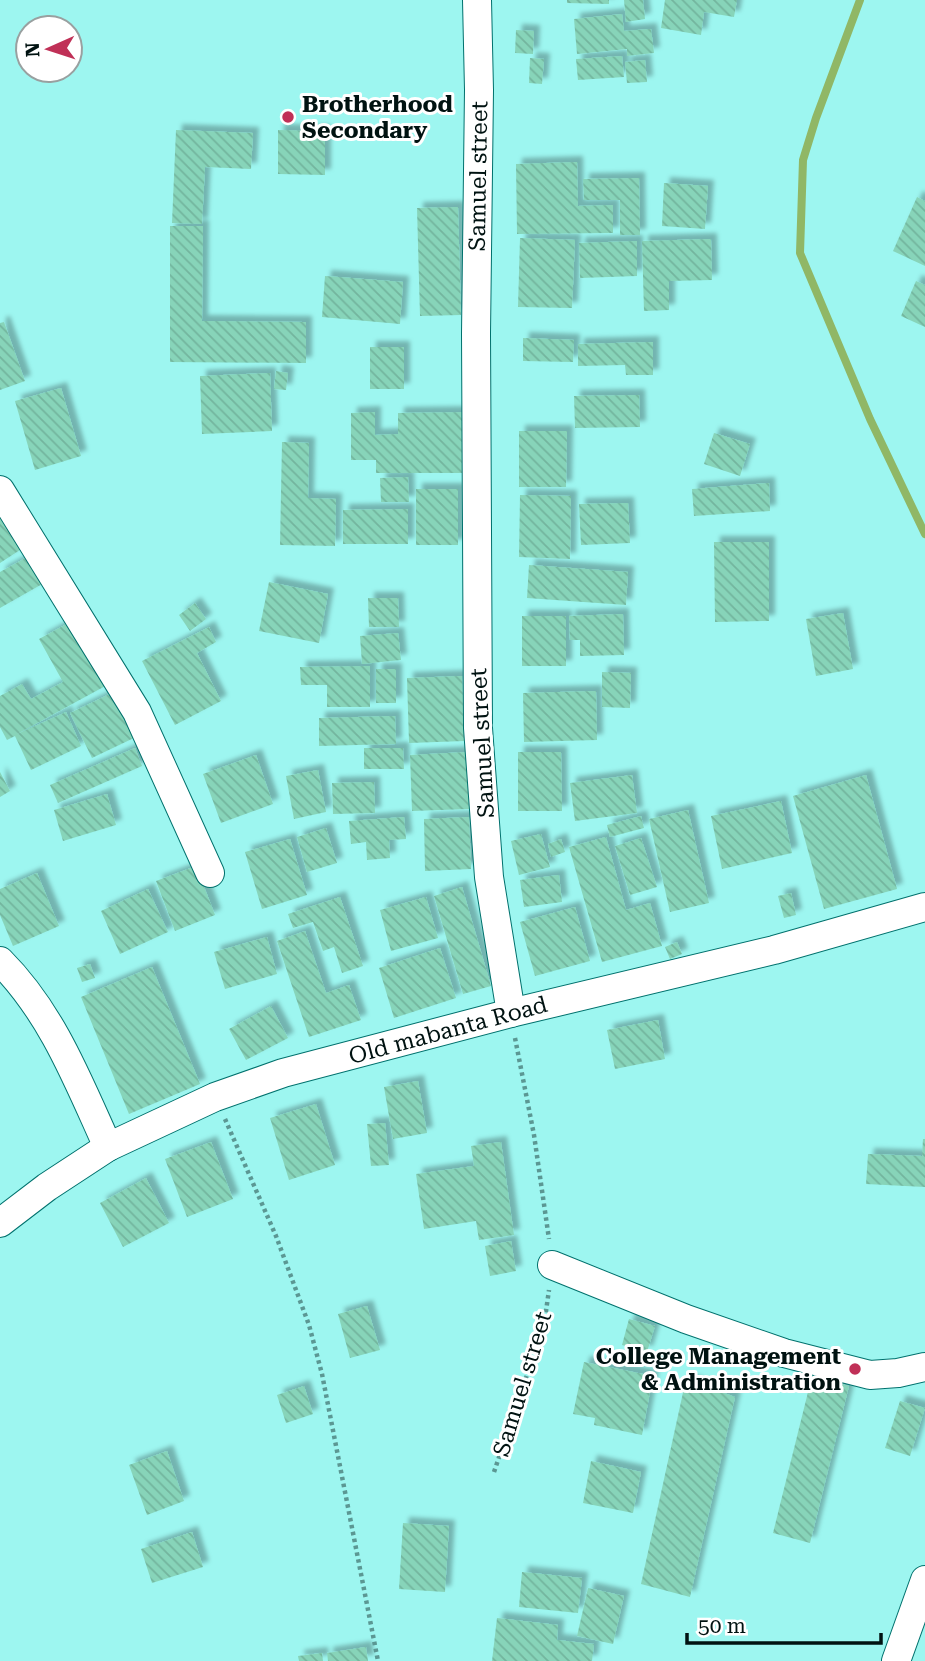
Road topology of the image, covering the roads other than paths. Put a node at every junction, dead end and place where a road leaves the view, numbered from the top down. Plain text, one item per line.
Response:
1 (477, 0) edge
2 (0, 489) edge
3 (210, 873) dead end
4 (925, 906) edge
5 (0, 961) edge
6 (511, 1013) junction
7 (108, 1147) junction
8 (0, 1223) edge
9 (552, 1265) road end
10 (925, 1367) edge
11 (925, 1580) edge
12 (896, 1661) edge

1 - 6 street, Samuel street
2 - 3 street
4 - 6 street, Old mabanta Road
5 - 7 street
6 - 7 street, Old mabanta Road
7 - 8 street, Old mabanta Road
9 - 10 street
11 - 12 street

